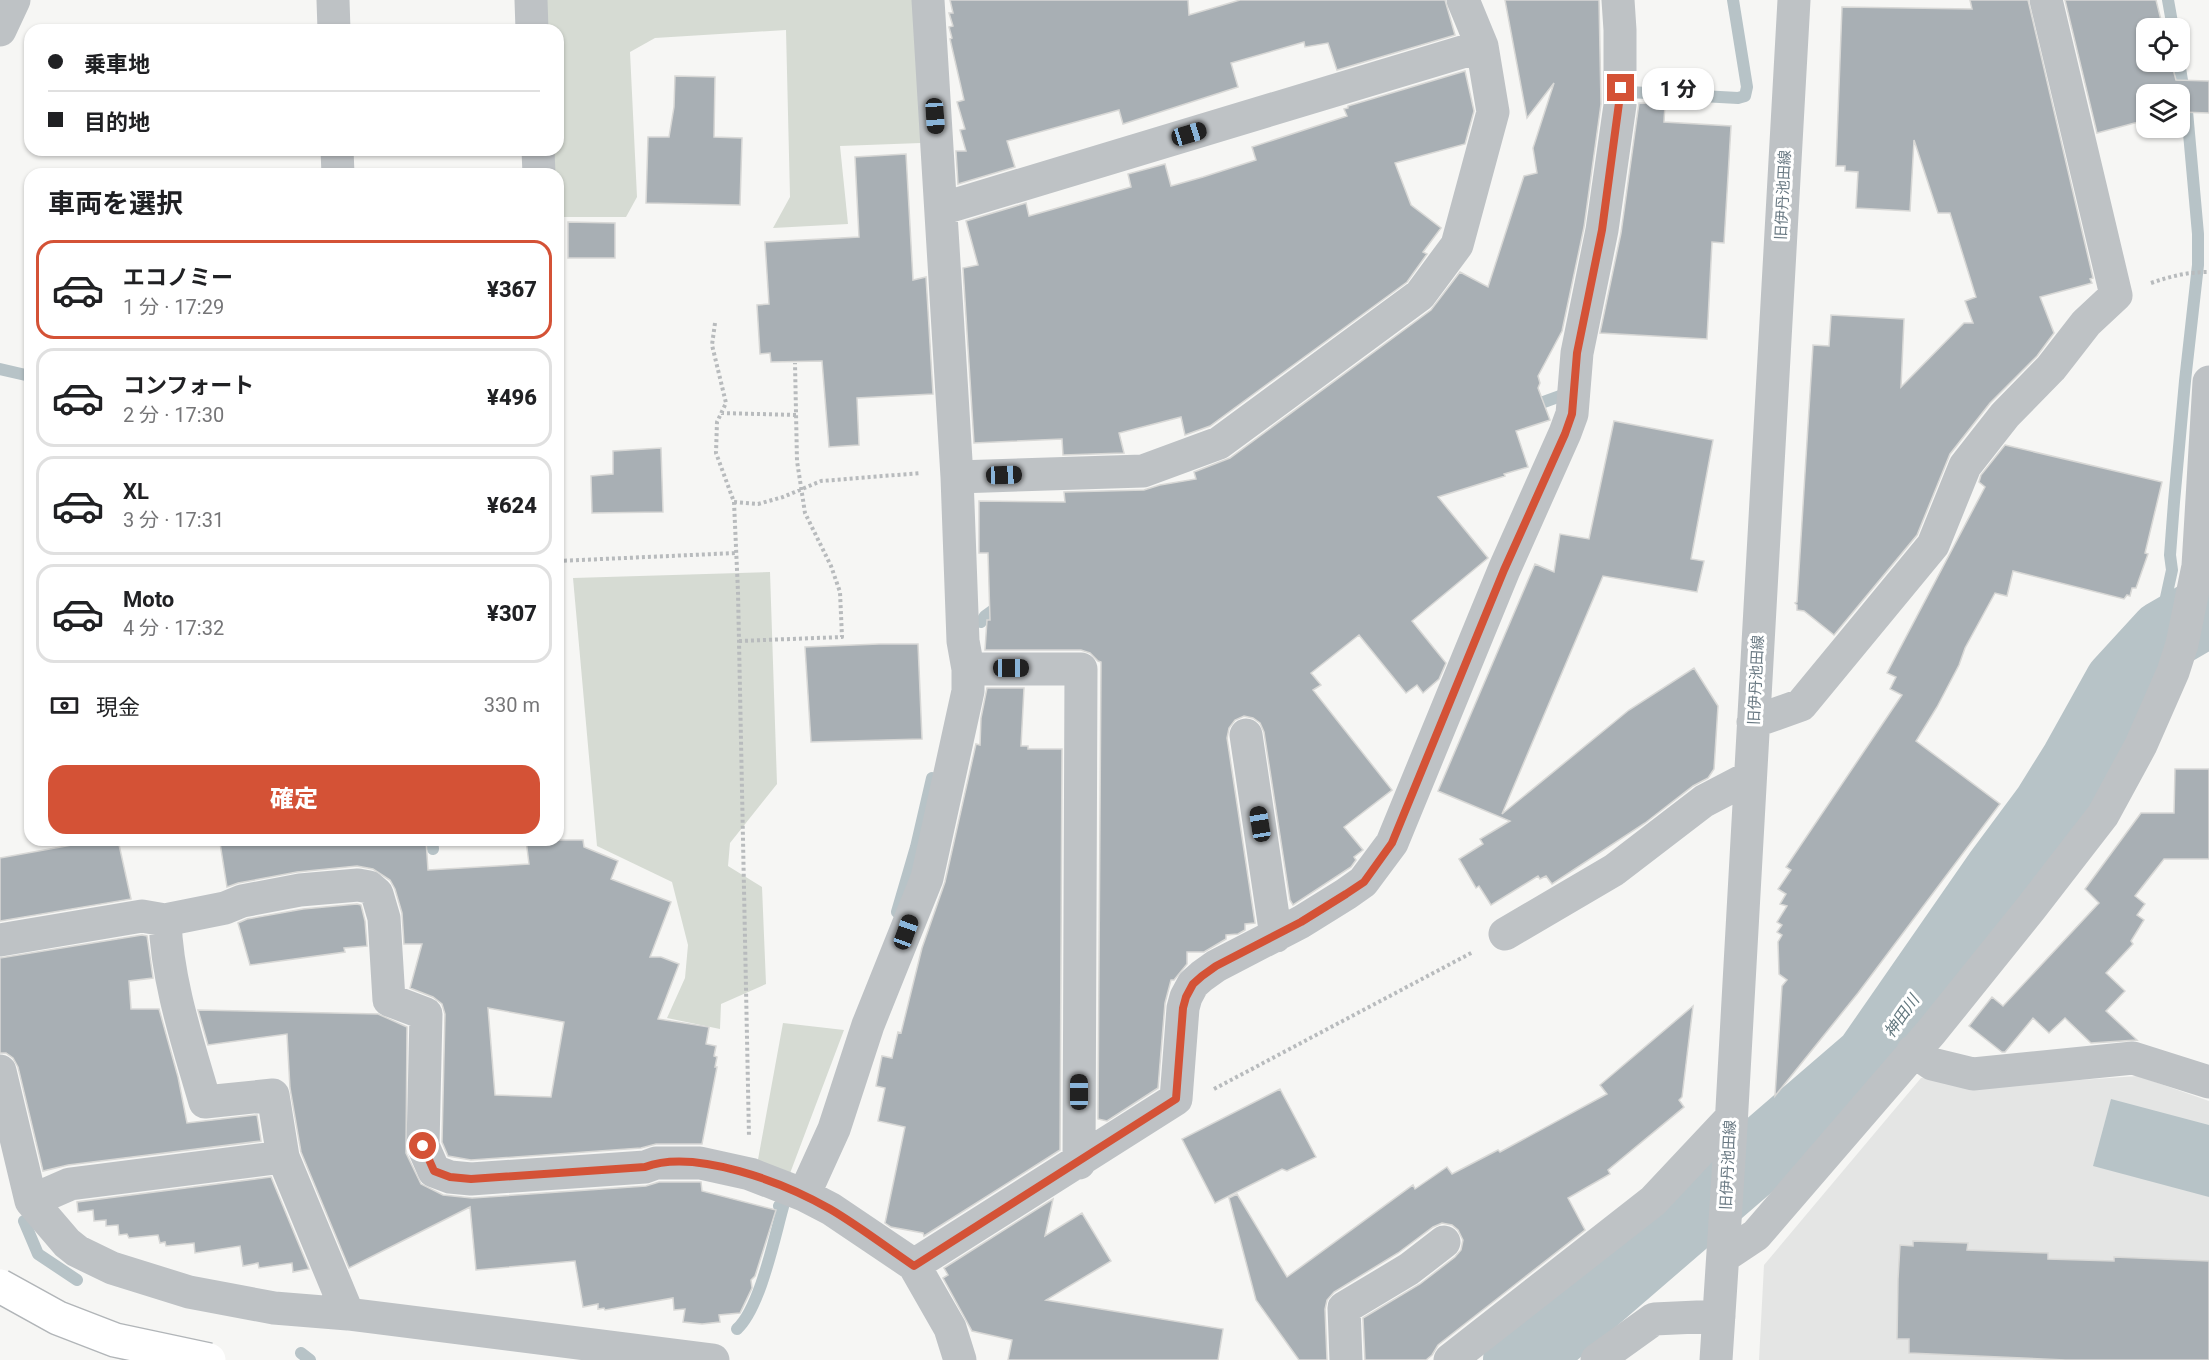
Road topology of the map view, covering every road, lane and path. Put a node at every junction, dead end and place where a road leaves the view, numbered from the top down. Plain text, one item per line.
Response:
1 (14, 0) edge
2 (333, 0) edge
3 (531, 0) edge
4 (928, 0) edge
5 (1463, 0) edge
6 (1618, 0) edge
7 (1794, 0) edge
8 (2046, 0) edge
9 (334, 24) edge
10 (532, 24) edge
11 (0, 30) edge
12 (1482, 46) junction
13 (940, 209) junction
14 (2191, 272) dead end
15 (2209, 272) edge
16 (715, 323) dead end
17 (795, 363) dead end
18 (2209, 382) edge
19 (721, 413) junction
20 (796, 415) junction
21 (957, 477) junction
22 (801, 489) junction
23 (734, 502) junction
24 (2204, 551) edge
25 (736, 553) junction
26 (564, 561) edge
27 (739, 641) junction
28 (968, 669) junction
29 (1754, 722) junction
30 (1246, 735) dead end
31 (1750, 777) junction
32 (165, 920) junction
33 (1505, 934) joint
34 (1276, 936) junction
35 (0, 940) edge
36 (1913, 1051) junction
37 (0, 1071) edge
38 (2209, 1082) edge
39 (1176, 1099) junction
40 (1730, 1131) junction
41 (283, 1157) junction
42 (1079, 1163) junction
43 (750, 1174) junction
44 (804, 1195) junction
45 (31, 1201) junction
46 (1444, 1242) dead end
47 (1723, 1257) junction
48 (914, 1266) junction
49 (0, 1286) edge
50 (348, 1314) junction
51 (1719, 1316) junction
52 (209, 1360) edge
53 (713, 1360) edge
54 (960, 1360) edge
55 (1346, 1360) edge
56 (1450, 1360) edge
57 (1597, 1360) edge
58 (1716, 1360) edge

1 - 11 street
2 - 9 street
3 - 10 street
4 - 13 street
5 - 12 street
6 - 34 street
7 - 29 street, 旧伊丹池田線
8 - 29 street
12 - 13 street
12 - 21 street
13 - 21 street
14 - 15 path
16 - 19 path
17 - 20 path
18 - 24 street
19 - 20 path
19 - 23 path
20 - 22 path
21 - 22 path
21 - 28 street
22 - 23 path
22 - 27 path
23 - 25 path
24 - 36 street
25 - 26 path
25 - 27 path
27 - 43 path
28 - 42 street
28 - 44 street
29 - 31 street, 旧伊丹池田線
30 - 34 street
31 - 33 street
31 - 40 street, 旧伊丹池田線
32 - 35 street
32 - 41 street
32 - 43 street
33 - 39 path
34 - 39 street
36 - 38 street
36 - 47 street
37 - 45 street
39 - 42 street
40 - 47 street, 旧伊丹池田線
40 - 56 street
41 - 45 street
41 - 50 street
42 - 48 street
43 - 44 street
44 - 48 street
45 - 50 street
46 - 55 street
47 - 51 street, 旧伊丹池田線
48 - 54 street
49 - 52 highway, bridge
50 - 53 street
51 - 57 street
51 - 58 street, 旧伊丹池田線

